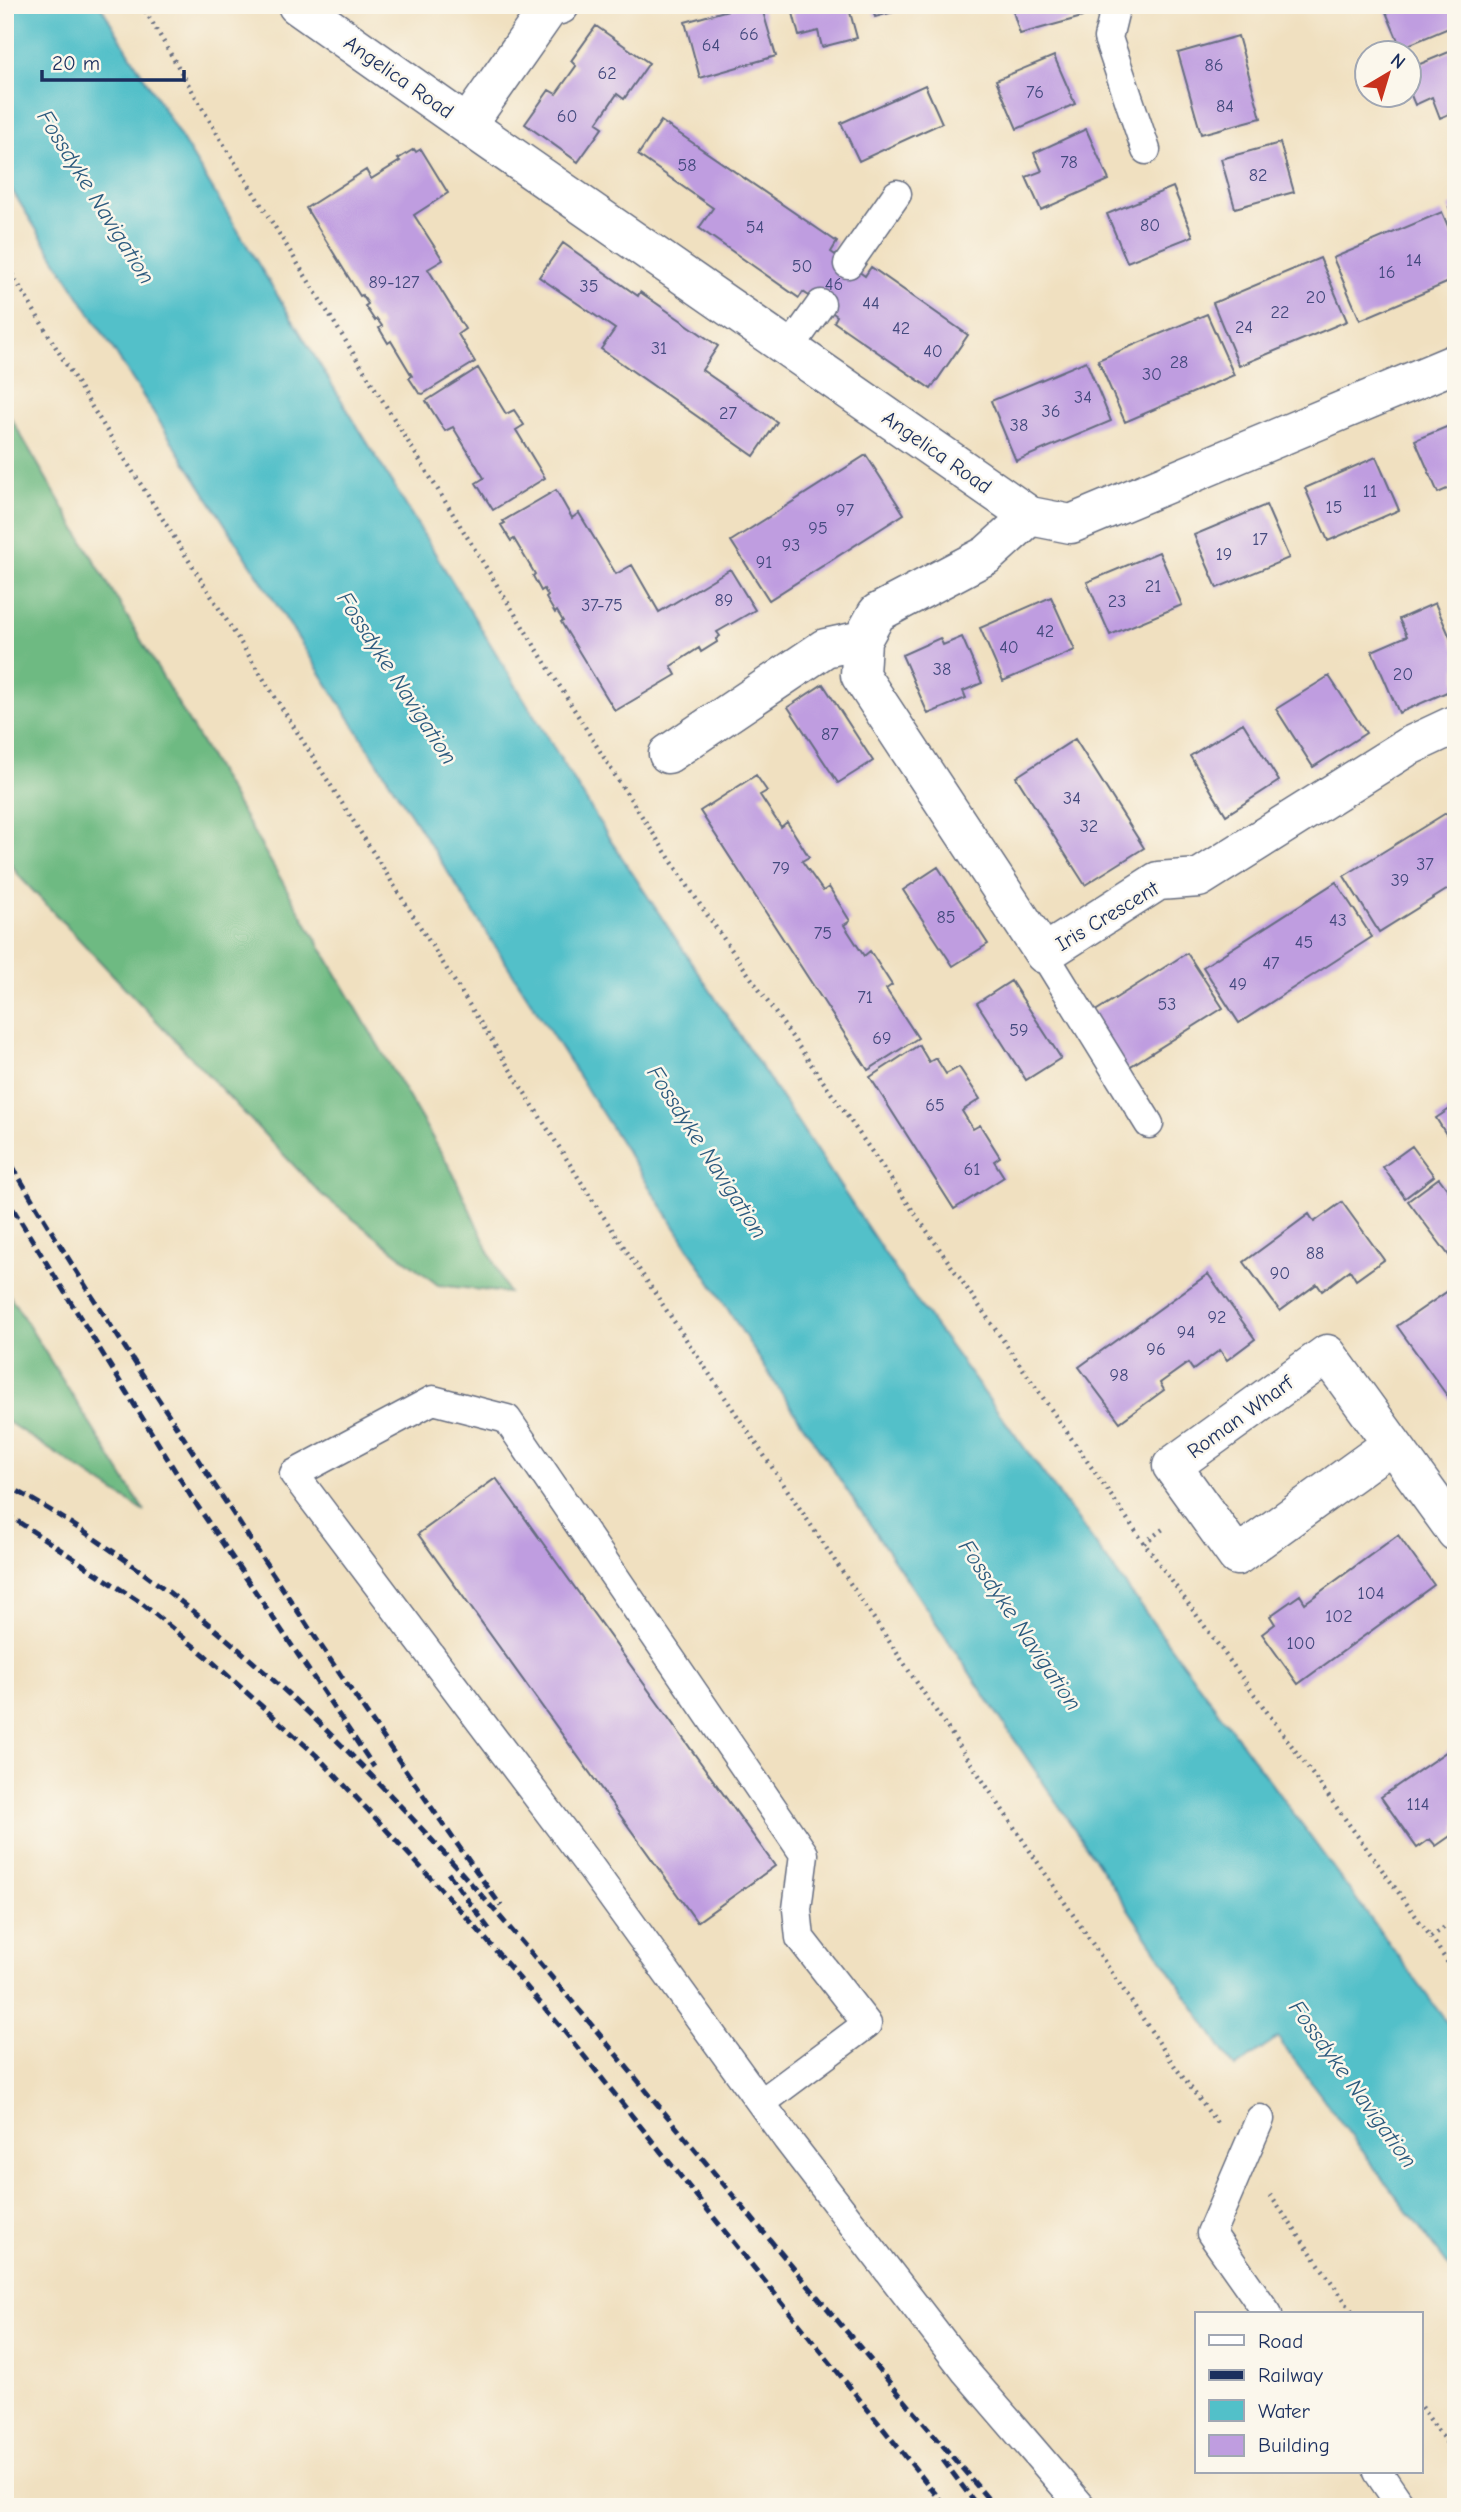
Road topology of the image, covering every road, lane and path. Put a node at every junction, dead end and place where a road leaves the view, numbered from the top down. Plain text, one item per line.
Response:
1 (142, 5) edge
2 (297, 5) edge
3 (560, 5) edge
4 (1115, 5) edge
5 (467, 125) junction
6 (1146, 150) dead end
7 (897, 194) dead end
8 (5, 262) edge
9 (848, 264) dead end
10 (821, 304) dead end
11 (789, 349) junction
12 (1456, 363) edge
13 (1030, 516) junction
14 (862, 640) junction
15 (1456, 724) edge
16 (668, 754) dead end
17 (1044, 954) junction
18 (1149, 1124) dead end
19 (1392, 1444) junction
20 (1456, 1532) edge
21 (1456, 1919) edge
22 (1431, 1937) junction
23 (1456, 1975) edge
24 (761, 2103) junction
25 (1260, 2119) dead end
26 (1243, 2158) junction
27 (1267, 2312) edge
28 (1353, 2312) edge
29 (1422, 2408) edge
30 (1456, 2456) edge
31 (1379, 2474) edge
32 (1082, 2507) edge
33 (1402, 2507) edge

1 - 22 path
2 - 5 street, Angelica Road
3 - 5 street, Angelica Road
4 - 6 lane
5 - 11 street, Angelica Road
7 - 9 lane
8 - 26 path
10 - 11 lane
11 - 13 street, Angelica Road
12 - 13 street, Angelica Road
13 - 14 street, Iris Crescent
14 - 16 street
14 - 17 street, Iris Crescent
15 - 17 street, Iris Crescent
17 - 18 lane
19 - 19 street, Roman Wharf
19 - 20 street, Roman Wharf
21 - 22 path
22 - 23 path
24 - 24 lane
24 - 32 lane
25 - 26 lane
26 - 27 lane
26 - 28 path
29 - 30 path
31 - 33 lane

